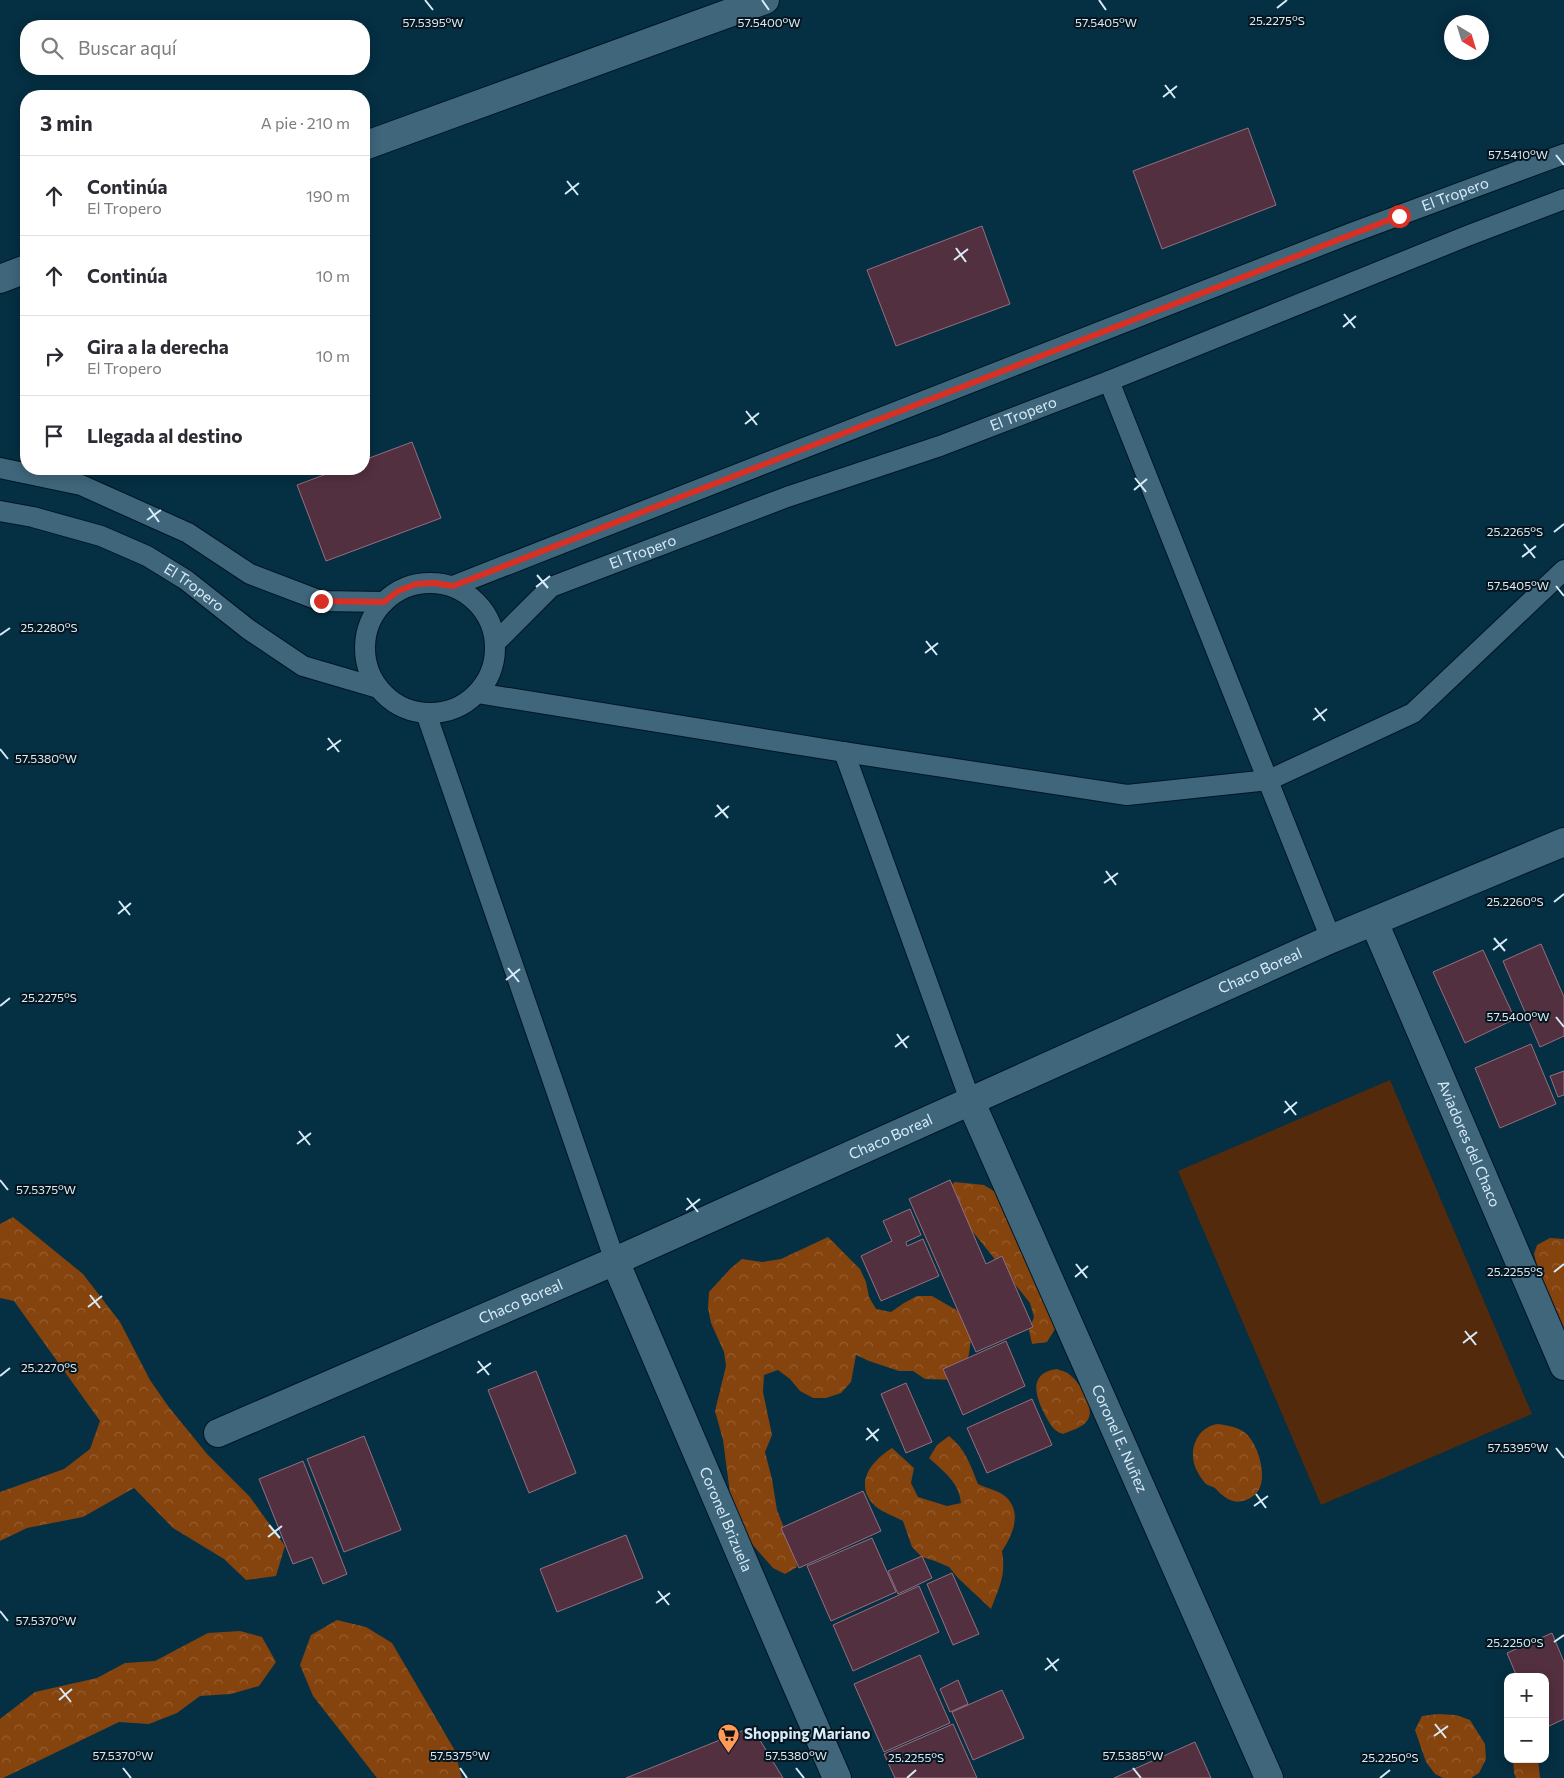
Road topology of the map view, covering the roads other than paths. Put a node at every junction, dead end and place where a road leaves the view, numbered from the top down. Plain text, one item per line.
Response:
1 (765, 0) edge
2 (370, 144) edge
3 (1564, 154) edge
4 (1564, 199) edge
5 (20, 271) edge
6 (0, 279) edge
7 (1109, 381) junction
8 (0, 468) edge
9 (20, 472) edge
10 (33, 475) edge
11 (0, 511) edge
12 (1564, 570) edge
13 (453, 586) junction
14 (384, 602) junction
15 (496, 642) junction
16 (378, 688) junction
17 (477, 693) junction
18 (426, 713) junction
19 (844, 752) junction
20 (1269, 780) junction
21 (1564, 842) edge
22 (1374, 922) junction
23 (1331, 939) junction
24 (970, 1100) junction
25 (615, 1261) junction
26 (1564, 1366) edge
27 (218, 1433) dead end
28 (837, 1778) edge
29 (1269, 1778) edge

1 - 2 street
3 - 13 lane, El Tropero
4 - 7 lane, El Tropero
5 - 6 street
7 - 15 lane, El Tropero
7 - 20 lane
8 - 9 lane
10 - 14 lane
11 - 16 lane, El Tropero
12 - 20 lane
13 - 14 lane
13 - 15 lane
14 - 16 lane
15 - 17 lane
16 - 18 lane
17 - 18 lane
17 - 19 lane
18 - 25 lane
19 - 20 lane
19 - 24 lane
20 - 23 lane
21 - 22 street, Chaco Boreal
22 - 23 street, Chaco Boreal
22 - 26 street, Aviadores del Chaco
23 - 24 street, Chaco Boreal
24 - 25 street, Chaco Boreal
24 - 29 street, Coronel E. Nuñez
25 - 27 street, Chaco Boreal
25 - 28 street, Coronel Brizuela

